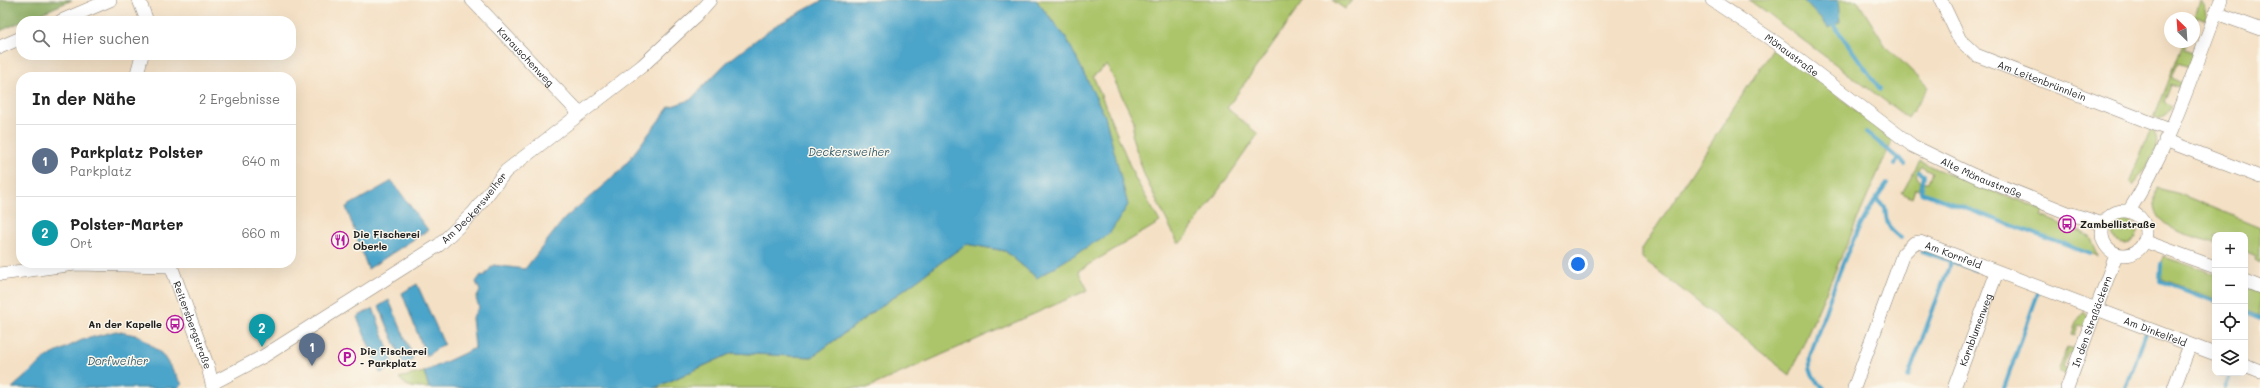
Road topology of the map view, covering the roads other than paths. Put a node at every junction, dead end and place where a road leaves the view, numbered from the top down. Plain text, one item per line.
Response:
1 (110, 0) edge
2 (139, 0) edge
3 (472, 0) edge
4 (710, 0) edge
5 (1712, 0) edge
6 (1941, 0) edge
7 (2220, 0) edge
8 (2216, 13) junction
9 (73, 16) edge
10 (145, 16) edge
11 (2260, 29) edge
12 (16, 40) edge
13 (0, 47) edge
14 (141, 60) edge
15 (137, 72) edge
16 (579, 113) junction
17 (1870, 113) joint
18 (2168, 135) junction
19 (2260, 177) edge
20 (2129, 211) junction
21 (2103, 224) junction
22 (2144, 241) junction
23 (2116, 255) junction
24 (2212, 267) edge
25 (45, 268) edge
26 (171, 268) edge
27 (1997, 272) junction
28 (0, 274) edge
29 (2248, 282) edge
30 (2260, 288) edge
31 (2096, 307) junction
32 (2190, 345) junction
33 (2212, 353) edge
34 (2248, 366) edge
35 (2260, 371) edge
36 (213, 385) edge
37 (1854, 388) edge
38 (1954, 388) edge
39 (2067, 388) edge
40 (2174, 388) edge

1 - 9 street
2 - 10 street
3 - 16 street, Karauschenweg
4 - 16 street, Am Deckersweiher
5 - 17 street, Mönaustraße
6 - 18 street, Am Leitenbrünnlein
7 - 8 street
8 - 11 street
8 - 18 street
12 - 13 street
14 - 15 street
16 - 36 street, Am Deckersweiher
17 - 21 street, Alte Mönaustraße
18 - 19 street, Am Leitenbrünnlein
18 - 20 street
20 - 21 street
20 - 22 street
21 - 23 street
22 - 23 street
22 - 24 street
23 - 31 street, In den Straßäckern
25 - 28 street
26 - 36 street, Reitersbergstraße
27 - 31 street, Am Kornfeld
27 - 37 street, Am Kornfeld
27 - 38 street, Kornblumenweg
29 - 30 street
31 - 32 street, Am Dinkelfeld
31 - 39 street, In den Straßäckern
32 - 33 street, Am Dinkelfeld
32 - 40 street
34 - 35 street

